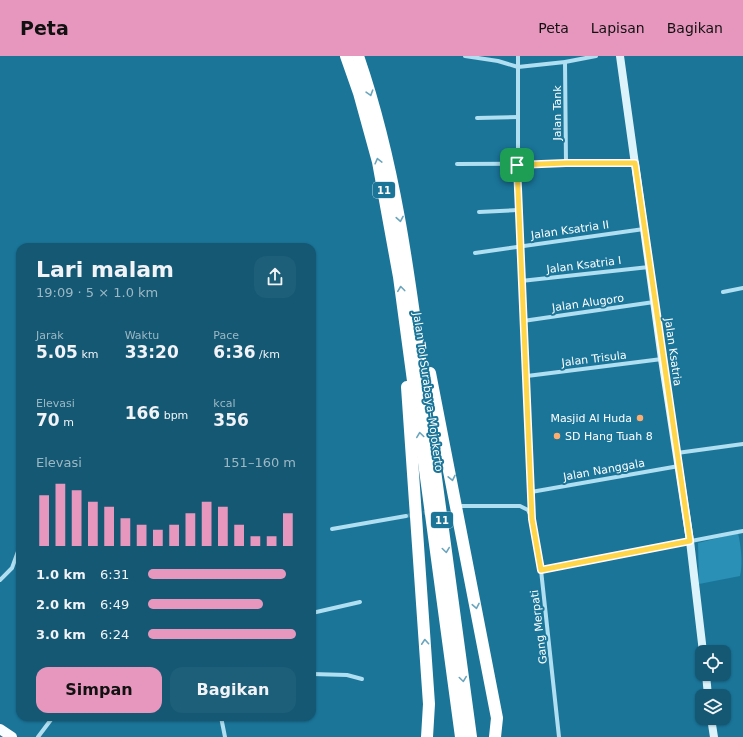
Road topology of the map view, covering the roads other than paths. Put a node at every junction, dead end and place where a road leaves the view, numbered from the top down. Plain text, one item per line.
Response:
1 (346, 56) edge
2 (358, 56) edge
3 (465, 56) edge
4 (518, 56) edge
5 (596, 56) edge
6 (620, 56) edge
7 (577, 58) edge
8 (565, 62) junction
9 (518, 67) junction
10 (518, 117) junction
11 (477, 118) dead end
12 (566, 163) junction
13 (635, 163) junction
14 (457, 164) dead end
15 (517, 165) junction
16 (518, 210) junction
17 (479, 212) dead end
18 (644, 229) junction
19 (520, 245) junction
20 (474, 253) dead end
21 (650, 266) junction
22 (521, 281) junction
23 (743, 288) edge
24 (723, 292) dead end
25 (655, 302) junction
26 (413, 303) junction
27 (523, 321) junction
28 (406, 328) junction
29 (662, 359) junction
30 (527, 376) junction
31 (743, 444) edge
32 (677, 453) junction
33 (679, 466) junction
34 (531, 492) junction
35 (462, 506) dead end
36 (406, 516) tunnel mouth
37 (532, 519) junction
38 (332, 529) dead end
39 (743, 531) edge
40 (690, 541) junction
41 (16, 557) edge
42 (541, 570) junction
43 (0, 580) edge
44 (360, 602) dead end
45 (316, 612) edge
46 (702, 645) edge
47 (316, 674) edge
48 (362, 679) dead end
49 (50, 721) edge
50 (222, 721) edge
51 (712, 725) edge
52 (0, 729) edge
53 (12, 737) edge
54 (38, 737) edge
55 (225, 737) edge
56 (427, 737) edge
57 (461, 737) edge
58 (471, 737) edge
59 (495, 737) edge
60 (559, 737) edge
61 (714, 737) edge

28 -> 1 highway, Jalan Tol Surabaya–Mojokerto / 11
2 -> 26 highway, Jalan Tol Surabaya–Mojokerto / 11
3 - 9 street
4 - 9 street, Gang Merpati
5 - 7 street
6 - 13 street, Jalan Ksatria
7 - 8 street
8 - 9 street
8 - 12 street, Jalan Tank
9 - 10 street, Gang Merpati
10 - 11 street
10 - 15 street, Gang Merpati
12 - 13 street
12 - 15 street
13 - 18 street, Jalan Ksatria
14 - 15 street
15 - 16 street, Gang Merpati
16 - 17 street
16 - 19 street, Gang Merpati
18 - 19 street, Jalan Ksatria II
18 - 21 street, Jalan Ksatria
19 - 20 street, Jalan Ksatria II
19 - 22 street, Gang Merpati
21 - 22 street, Jalan Ksatria I
21 - 25 street, Jalan Ksatria
22 - 27 street, Gang Merpati
23 - 24 street
25 - 27 street, Jalan Alugoro
25 - 29 street, Jalan Ksatria
26 -> 58 highway, Jalan Tol Surabaya–Mojokerto / 11
26 -> 59 highway
27 - 30 street, Gang Merpati
56 -> 28 highway
57 -> 28 highway, Jalan Tol Surabaya–Mojokerto / 11
29 - 30 street, Jalan Trisula
29 - 32 street, Jalan Ksatria
30 - 34 street, Gang Merpati
31 - 32 street
32 - 33 street, Jalan Ksatria
33 - 34 street, Jalan Nanggala
33 - 40 street, Jalan Ksatria
34 - 37 street, Gang Merpati
35 - 37 street
36 - 38 street
37 - 42 street, Gang Merpati
39 - 40 street
40 - 42 street
40 - 46 street, Jalan Ksatria
41 - 43 street
42 - 60 street, Gang Merpati
44 - 45 street
47 - 48 street
49 - 54 street
50 - 55 street
51 - 61 street
52 - 53 main road

